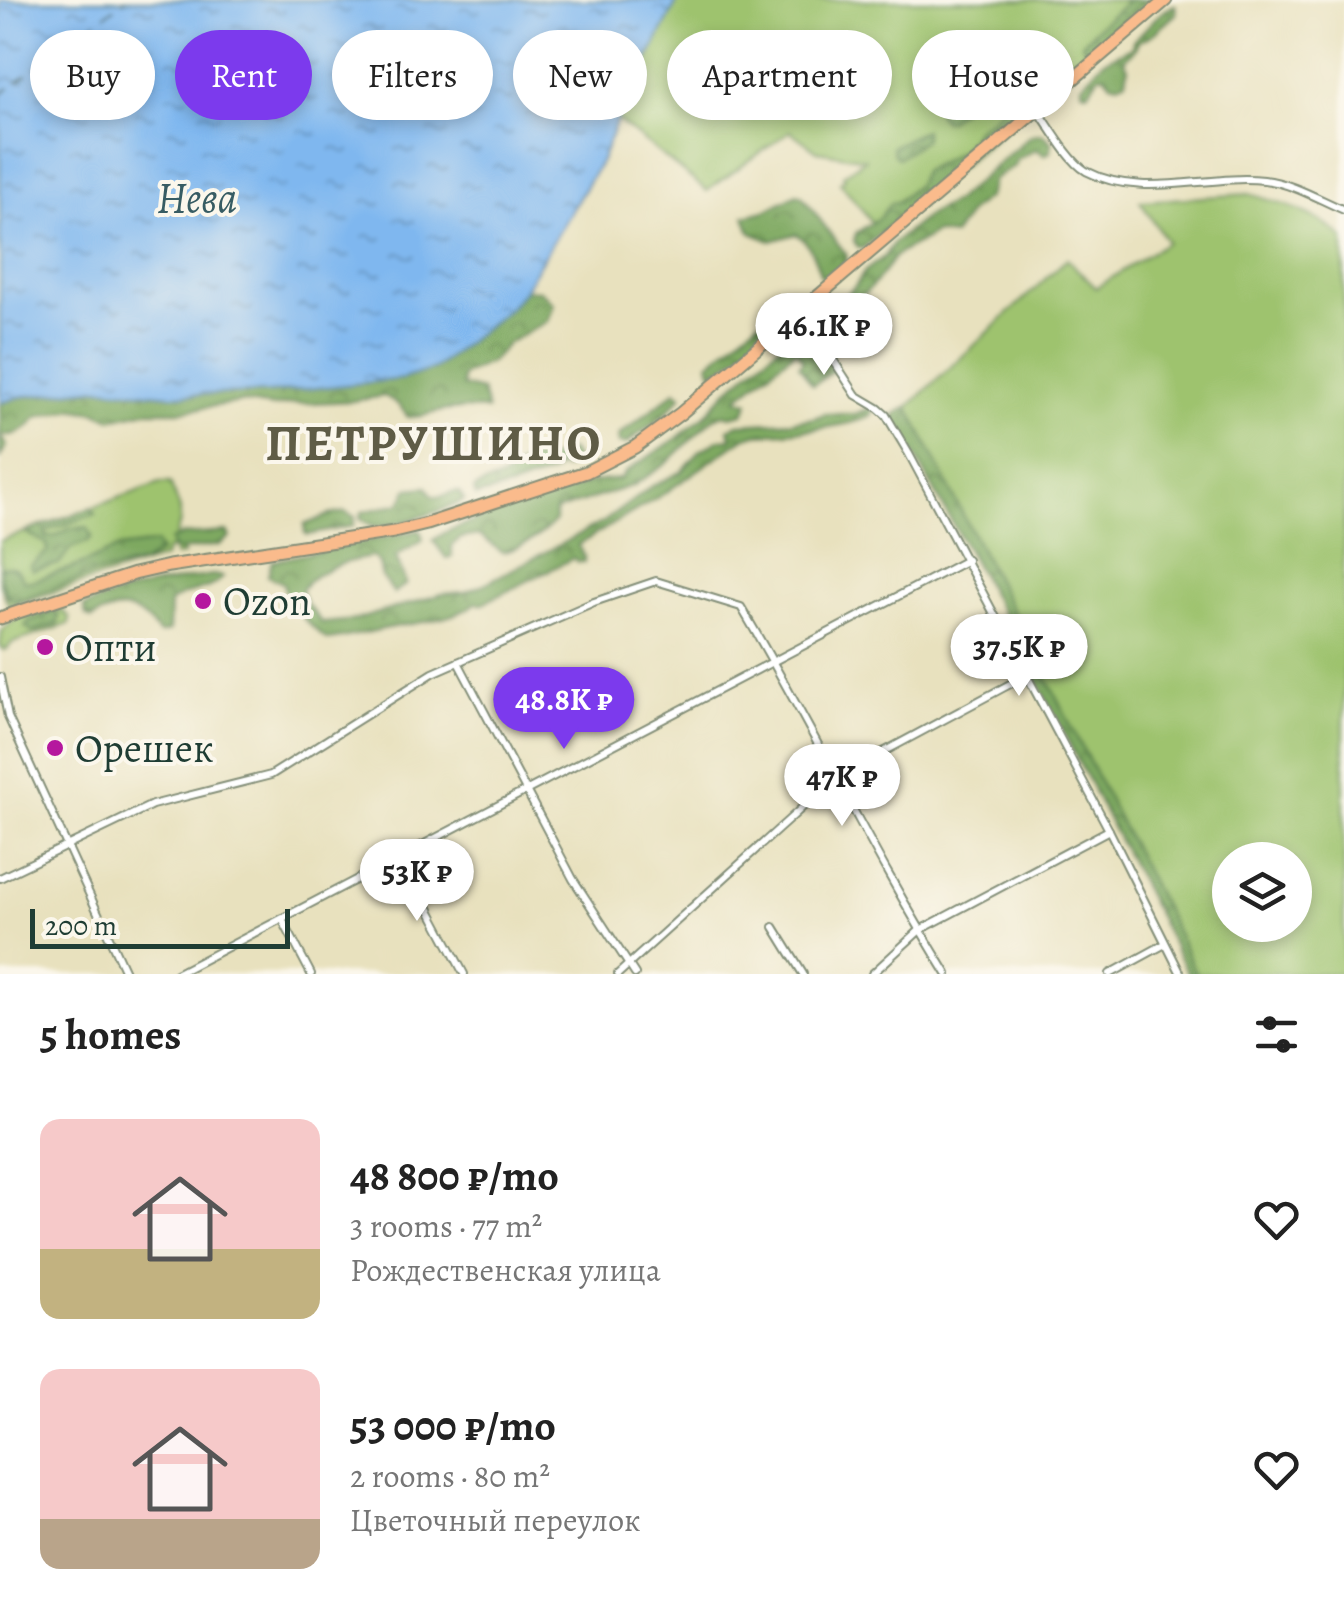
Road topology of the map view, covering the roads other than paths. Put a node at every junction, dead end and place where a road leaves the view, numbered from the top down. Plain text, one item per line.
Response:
1 (1166, 0) edge
2 (1074, 79) edge
3 (1026, 120) edge
4 (1045, 120) edge
5 (1344, 210) edge
6 (810, 305) junction
7 (967, 560) junction
8 (0, 618) edge
9 (458, 662) junction
10 (774, 663) junction
11 (1027, 675) junction
12 (0, 677) edge
13 (835, 778) junction
14 (526, 792) junction
15 (1109, 830) junction
16 (66, 844) junction
17 (402, 856) junction
18 (0, 878) edge
19 (282, 919) junction
20 (774, 927) dead end
21 (920, 930) junction
22 (1165, 944) junction
23 (630, 966) junction
24 (126, 974) edge
25 (176, 974) edge
26 (312, 974) edge
27 (464, 974) edge
28 (618, 974) edge
29 (635, 974) edge
30 (802, 974) edge
31 (872, 974) edge
32 (947, 974) edge
33 (1110, 974) edge
34 (1181, 974) edge

1 - 2 main road
3 - 6 main road
4 - 5 street
6 - 7 street
6 - 8 main road
7 - 10 street
7 - 11 street
9 - 10 street
9 - 14 street
9 - 16 street
10 - 13 street
10 - 14 street
11 - 13 street
11 - 15 street
12 - 16 street
13 - 21 street
13 - 23 street
14 - 17 street
14 - 23 street
15 - 21 street
15 - 22 street
16 - 18 street
16 - 24 street
17 - 19 street
17 - 27 street
19 - 25 street
19 - 26 street
20 - 30 street
21 - 31 street
21 - 32 street
22 - 33 street
22 - 34 street
23 - 28 street
23 - 29 street

